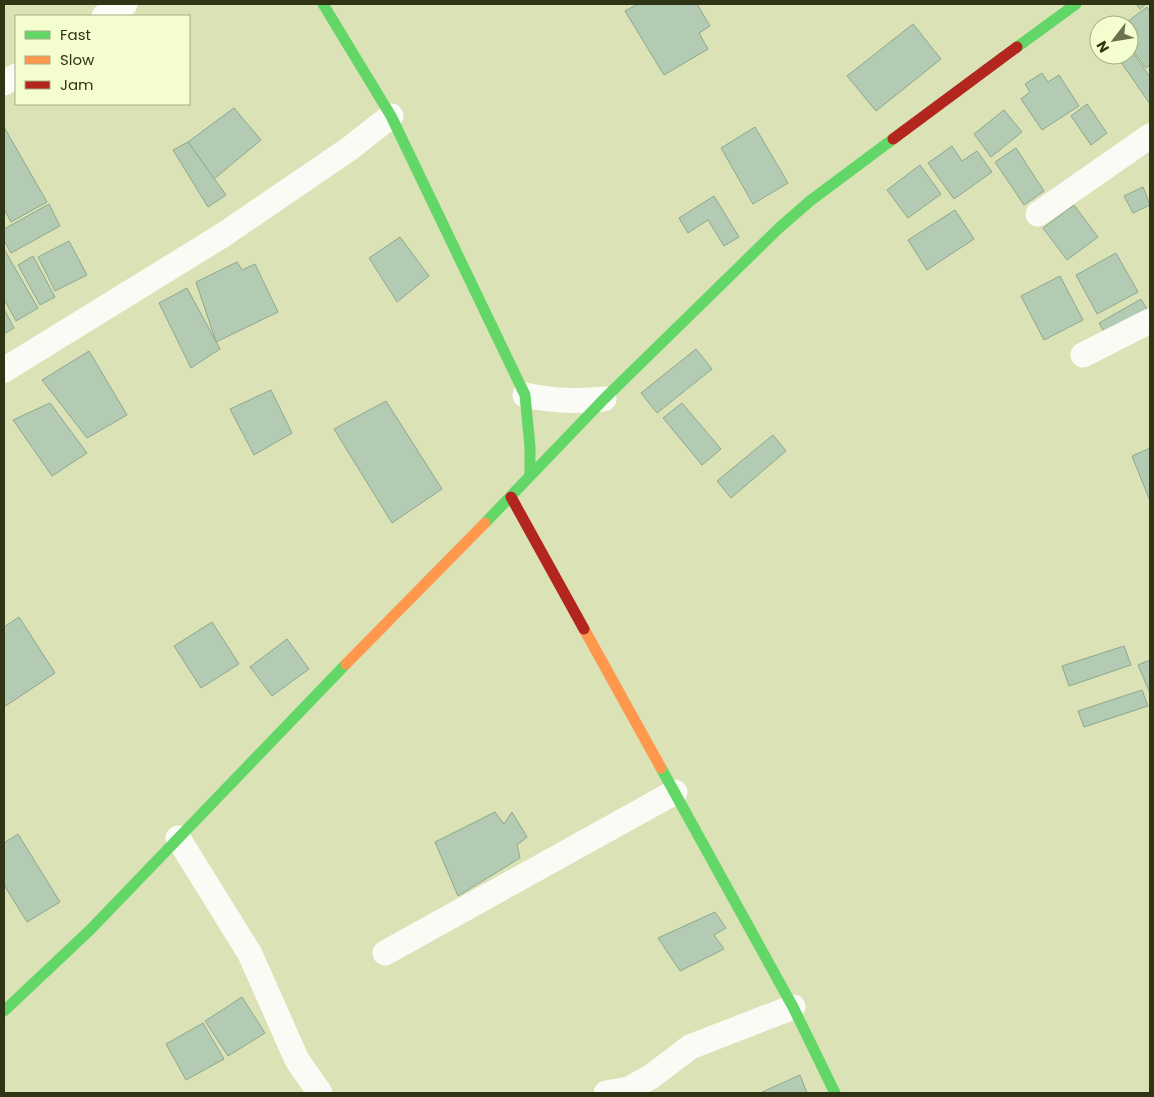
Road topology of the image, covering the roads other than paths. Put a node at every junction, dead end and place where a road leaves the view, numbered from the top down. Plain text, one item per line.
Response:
1 (126, 4) edge
2 (324, 4) edge
3 (1076, 4) edge
4 (106, 15) edge
5 (15, 77) edge
6 (4, 83) edge
7 (391, 116) junction
8 (1150, 136) edge
9 (1038, 214) dead end
10 (1150, 320) edge
11 (1083, 355) dead end
12 (4, 370) edge
13 (525, 395) junction
14 (604, 399) junction
15 (530, 475) junction
16 (511, 497) junction
17 (674, 792) junction
18 (178, 838) junction
19 (385, 953) dead end
20 (793, 1007) junction
21 (4, 1011) edge
22 (320, 1093) edge
23 (606, 1093) edge
24 (836, 1093) edge

1 - 4 street
2 - 7 street
3 - 14 street
5 - 6 street
7 - 12 street
7 - 13 street
8 - 9 street
10 - 11 street
13 - 14 street
13 - 15 street
14 - 15 street
15 - 16 street
16 - 17 street
16 - 18 street
17 - 19 street
17 - 20 street
18 - 21 street
18 - 22 street
20 - 23 street
20 - 24 street

